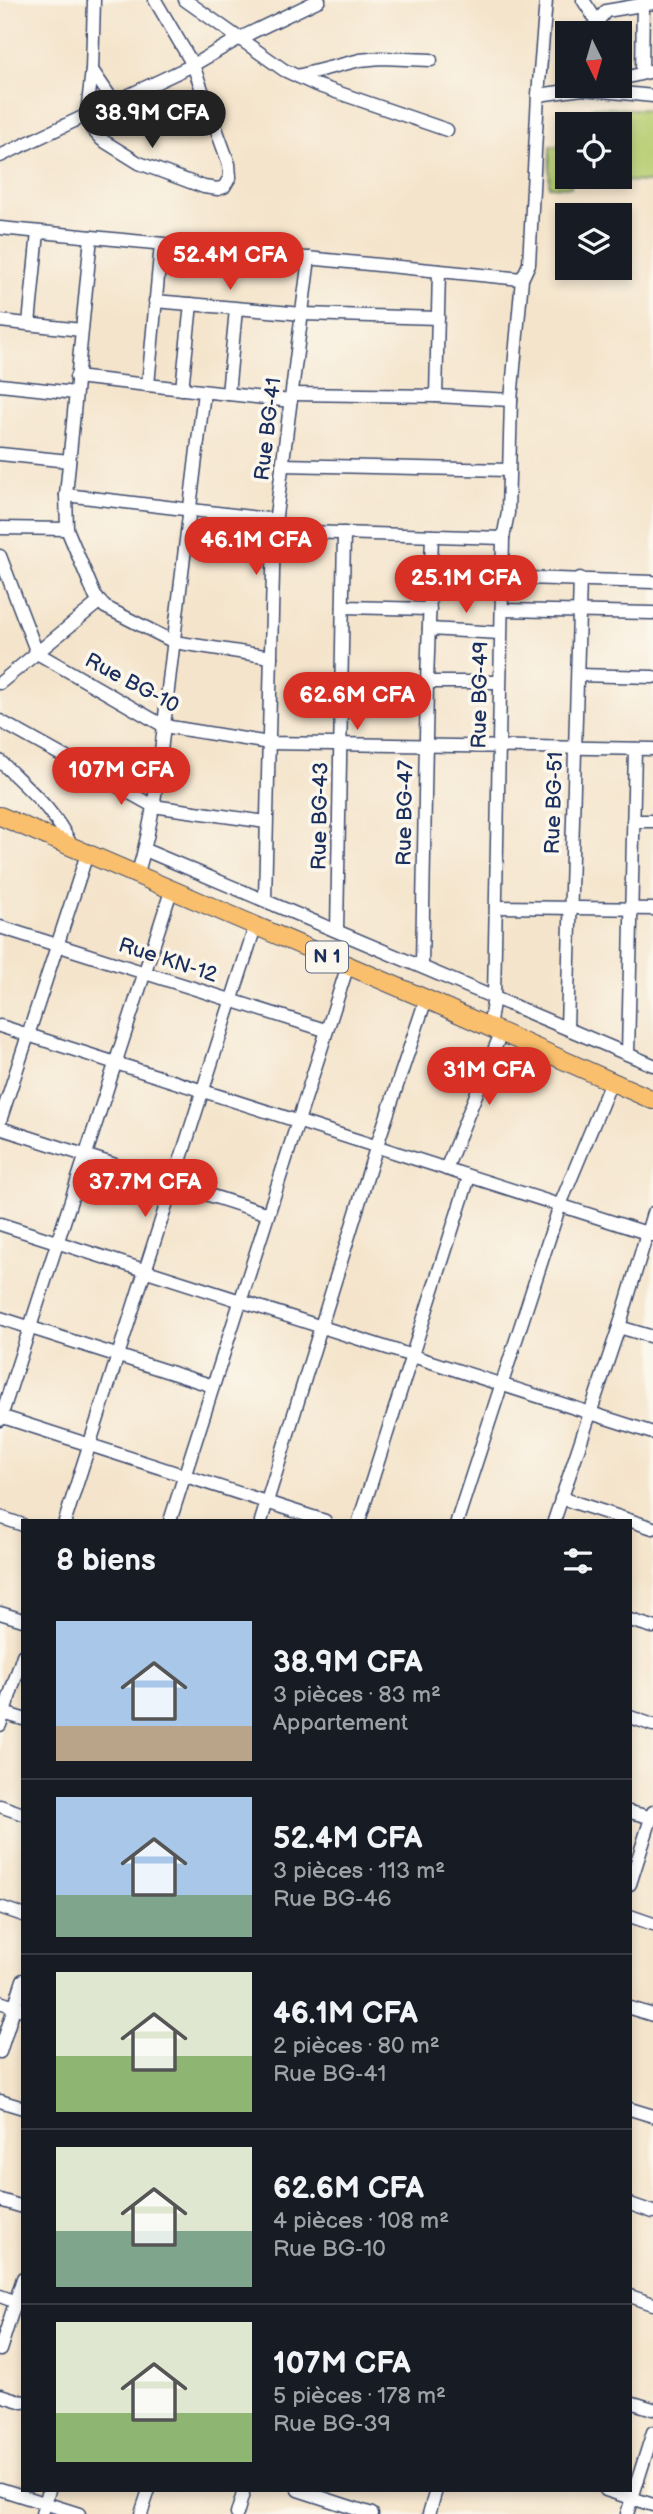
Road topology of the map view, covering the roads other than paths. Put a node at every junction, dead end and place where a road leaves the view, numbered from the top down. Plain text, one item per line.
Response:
1 (94, 0) edge
2 (155, 0) edge
3 (185, 0) edge
4 (319, 0) edge
5 (546, 0) edge
6 (583, 0) edge
7 (646, 3) edge
8 (596, 20) joint
9 (239, 39) junction
10 (431, 60) dead end
11 (193, 65) junction
12 (92, 70) junction
13 (648, 72) edge
14 (297, 76) junction
15 (555, 93) edge
16 (632, 93) edge
17 (538, 95) junction
18 (653, 96) edge
19 (113, 101) junction
20 (87, 113) junction
21 (447, 131) dead end
22 (0, 156) edge
23 (0, 228) edge
24 (38, 232) junction
25 (91, 237) junction
26 (161, 244) junction
27 (309, 258) junction
28 (439, 271) junction
29 (522, 279) junction
30 (155, 300) junction
31 (191, 304) junction
32 (236, 309) junction
33 (303, 314) junction
34 (438, 318) junction
35 (0, 321) edge
36 (29, 324) junction
37 (81, 330) junction
38 (76, 377) junction
39 (0, 385) edge
40 (148, 385) junction
41 (183, 389) junction
42 (204, 392) junction
43 (75, 393) junction
44 (228, 394) junction
45 (436, 396) junction
46 (291, 398) junction
47 (511, 400) junction
48 (0, 454) edge
49 (69, 461) junction
50 (282, 465) junction
51 (509, 470) junction
52 (66, 495) junction
53 (190, 512) junction
54 (275, 526) junction
55 (0, 528) edge
56 (67, 529) junction
57 (344, 533) junction
58 (432, 536) junction
59 (503, 538) junction
60 (0, 556) edge
61 (430, 575) junction
62 (502, 576) junction
63 (580, 579) junction
64 (653, 582) edge
65 (99, 602) junction
66 (343, 607) junction
67 (430, 609) junction
68 (502, 610) junction
69 (580, 611) junction
70 (653, 613) edge
71 (429, 629) junction
72 (500, 634) junction
73 (174, 642) junction
74 (37, 653) junction
75 (271, 657) junction
76 (578, 676) junction
77 (653, 677) edge
78 (427, 682) junction
79 (499, 682) junction
80 (0, 683) edge
81 (0, 721) edge
82 (164, 726) junction
83 (269, 743) junction
84 (340, 744) junction
85 (425, 746) junction
86 (499, 747) junction
87 (575, 748) junction
88 (635, 749) junction
89 (653, 750) edge
90 (0, 761) edge
91 (153, 806) junction
92 (2, 821) edge
93 (634, 821) junction
94 (653, 821) edge
95 (266, 822) junction
96 (80, 850) junction
97 (145, 850) junction
98 (137, 876) junction
99 (171, 891) junction
100 (265, 899) junction
101 (496, 906) junction
102 (571, 907) junction
103 (631, 908) junction
104 (653, 909) edge
105 (0, 927) edge
106 (255, 927) junction
107 (337, 931) junction
108 (56, 944) junction
109 (348, 965) junction
110 (422, 966) junction
111 (144, 972) junction
112 (494, 997) junction
113 (426, 999) junction
114 (232, 1000) junction
115 (0, 1027) edge
116 (567, 1028) junction
117 (325, 1030) junction
118 (495, 1030) junction
119 (27, 1035) junction
120 (628, 1054) junction
121 (115, 1063) junction
122 (653, 1065) edge
123 (611, 1082) junction
124 (203, 1091) junction
125 (653, 1100) edge
126 (0, 1121) edge
127 (297, 1122) junction
128 (0, 1128) edge
129 (376, 1147) junction
130 (85, 1156) junction
131 (446, 1169) junction
132 (469, 1177) junction
133 (173, 1184) junction
134 (560, 1205) junction
135 (653, 1213) edge
136 (268, 1214) junction
137 (0, 1224) edge
138 (650, 1234) edge
139 (57, 1243) junction
140 (145, 1271) junction
141 (240, 1301) junction
142 (0, 1318) edge
143 (619, 1326) junction
144 (30, 1327) junction
145 (322, 1327) junction
146 (653, 1337) edge
147 (118, 1356) junction
148 (411, 1356) junction
149 (499, 1385) junction
150 (213, 1386) junction
151 (589, 1413) junction
152 (0, 1417) edge
153 (653, 1433) edge
154 (90, 1445) junction
155 (184, 1475) junction
156 (561, 1498) junction
157 (267, 1502) junction
158 (0, 1517) edge
159 (66, 1519) edge
160 (171, 1519) edge
161 (262, 1519) edge
162 (319, 1519) edge
163 (360, 1519) edge
164 (458, 1519) edge
165 (555, 1519) edge
166 (625, 1519) edge
167 (632, 1521) edge
168 (21, 1524) edge
169 (653, 1528) edge
170 (0, 1613) edge
171 (21, 1619) edge
172 (632, 1621) edge
173 (653, 1627) edge
174 (21, 1661) edge
175 (1, 1717) edge
176 (632, 1718) edge
177 (21, 1719) edge
178 (653, 1725) edge
179 (0, 1806) edge
180 (632, 1812) edge
181 (21, 1813) edge
182 (652, 1816) edge
183 (632, 1878) edge
184 (0, 1907) edge
185 (21, 1913) edge
186 (632, 1917) edge
187 (653, 1924) edge
188 (0, 2002) edge
189 (18, 2008) edge
190 (632, 2009) edge
191 (653, 2015) edge
192 (0, 2052) edge
193 (0, 2101) edge
194 (21, 2107) edge
195 (632, 2110) edge
196 (653, 2116) edge
197 (0, 2200) edge
198 (632, 2205) edge
199 (21, 2206) edge
200 (653, 2212) edge
201 (0, 2296) edge
202 (632, 2297) edge
203 (19, 2302) edge
204 (653, 2304) edge
205 (0, 2350) edge
206 (0, 2395) edge
207 (21, 2401) edge
208 (632, 2403) edge
209 (653, 2409) edge
210 (653, 2432) edge
211 (0, 2489) edge
212 (148, 2492) edge
213 (243, 2492) edge
214 (304, 2492) edge
215 (435, 2492) edge
216 (612, 2492) edge
217 (632, 2498) junction
218 (45, 2502) edge
219 (653, 2505) edge
220 (79, 2514) edge
221 (141, 2514) edge
222 (237, 2514) edge
223 (372, 2514) edge
224 (429, 2514) edge
225 (627, 2514) edge

1 - 12 street
2 - 11 street
3 - 9 street
4 - 9 street
5 - 17 street, Rue BG-49
6 - 8 street
7 - 8 street
7 - 13 street
9 - 11 street
9 - 14 street
10 - 14 street
11 - 19 street
11 - 20 street
12 - 19 street
12 - 20 street
14 - 21 street
15 - 17 street
16 - 18 street
17 - 29 street, Rue BG-49
19 - 20 street
20 - 22 street
23 - 24 street
24 - 25 street
24 - 36 street
25 - 26 street
25 - 37 street
26 - 27 street
26 - 30 street
27 - 28 street
27 - 33 street, Rue BG-41
28 - 29 street
28 - 34 street
29 - 47 street, Rue BG-49
30 - 31 street
30 - 40 street
31 - 32 street
31 - 41 street
32 - 33 street
32 - 44 street
33 - 34 street
33 - 46 street, Rue BG-41
34 - 45 street
35 - 36 street
36 - 37 street
37 - 38 street
38 - 40 street
38 - 43 street
39 - 43 street
40 - 41 street
41 - 42 street
42 - 44 street
42 - 53 street
43 - 49 street
44 - 46 street
45 - 46 street
45 - 47 street
46 - 50 street, Rue BG-41
47 - 51 street, Rue BG-49
48 - 49 street
49 - 52 street
50 - 51 street
50 - 54 street, Rue BG-41
51 - 59 street, Rue BG-49
52 - 53 street
52 - 56 street
53 - 54 street
53 - 73 street
54 - 57 street
54 - 75 street, Rue BG-41
55 - 56 street
56 - 65 street
57 - 58 street
57 - 66 street, Rue BG-43
58 - 59 street
58 - 61 street, Rue BG-47
59 - 62 street, Rue BG-49
60 - 74 street
61 - 62 street
61 - 67 street, Rue BG-47
62 - 63 street
62 - 68 street, Rue BG-49
63 - 64 street
63 - 69 street, Rue BG-51
65 - 73 street
65 - 74 street
66 - 67 street
66 - 84 street, Rue BG-43
67 - 71 street, Rue BG-47
68 - 69 street
68 - 72 street, Rue BG-49
69 - 70 street
69 - 76 street, Rue BG-51
71 - 72 street
71 - 78 street, Rue BG-47
72 - 79 street, Rue BG-49
73 - 75 street
73 - 82 street
74 - 80 street
74 - 82 street, Rue BG-10
75 - 83 street, Rue BG-41
76 - 77 street
76 - 87 street, Rue BG-51
78 - 79 street
78 - 85 street, Rue BG-47
79 - 86 street, Rue BG-49
81 - 91 street
82 - 83 street, Rue BG-10
82 - 91 street
83 - 84 street, Rue BG-10
83 - 95 street, Rue BG-41
84 - 85 street, Rue BG-10
84 - 107 street, Rue BG-43
85 - 86 street, Rue BG-10
85 - 110 street, Rue BG-47
86 - 87 street, Rue BG-10
86 - 101 street, Rue BG-49
87 - 88 street, Rue BG-10
87 - 102 street, Rue BG-51
88 - 89 street, Rue BG-10
88 - 93 street
90 - 96 street
91 - 95 street
91 - 97 street
92 - 96 highway, N 1
93 - 94 street
93 - 103 street
95 - 100 street, Rue BG-41
96 - 98 highway, N 1
96 - 108 street
97 - 98 street
97 - 100 street
98 - 99 highway, N 1
99 - 106 highway, N 1
99 - 111 street
100 - 107 street
101 - 102 street
101 - 112 street, Rue BG-49
102 - 103 street
102 - 116 street, Rue BG-51
103 - 104 street
103 - 120 street
105 - 108 street, Rue KN-12
106 - 109 highway, N 1
106 - 114 street
107 - 110 street
108 - 111 street, Rue KN-12
108 - 119 street
109 - 113 highway, N 1
109 - 117 street
110 - 112 street
111 - 114 street, Rue KN-12
111 - 121 street
112 - 116 street
112 - 118 street, Rue BG-49
113 - 118 highway, N 1
113 - 129 street
114 - 117 street, Rue KN-12
114 - 124 street
115 - 119 street
116 - 120 street
117 - 127 street
118 - 123 highway, N 1
118 - 131 street, Rue BG-49
119 - 121 street
119 - 126 street
120 - 122 street
121 - 124 street
121 - 130 street
123 - 125 highway, N 1
123 - 134 street
124 - 127 street
124 - 133 street
127 - 129 street
127 - 136 street
128 - 130 street
129 - 131 street
129 - 145 street
130 - 133 street
130 - 139 street
131 - 132 street
132 - 134 street
132 - 148 street
133 - 136 street
133 - 140 street
134 - 138 street
134 - 149 street
135 - 138 street
136 - 141 street
137 - 139 street
138 - 143 street
139 - 140 street
139 - 144 street
140 - 141 street
140 - 147 street
141 - 145 street
141 - 150 street
142 - 144 street
143 - 146 street
143 - 151 street
144 - 147 street
144 - 152 street
145 - 148 street
145 - 157 street
147 - 150 street
147 - 154 street
148 - 149 street
148 - 163 street
149 - 151 street
149 - 164 street
150 - 155 street
151 - 153 street
151 - 156 street
152 - 154 street
154 - 155 street
154 - 159 street
155 - 157 street
155 - 160 street
156 - 165 street
156 - 166 street
157 - 161 street
157 - 162 street
158 - 168 street
167 - 169 street
170 - 171 street
172 - 173 street
174 - 175 street
175 - 177 street
176 - 178 street
179 - 181 street
180 - 182 street
182 - 183 street
184 - 185 street
186 - 187 street
188 - 189 street
189 - 192 street
190 - 191 street
193 - 194 street
195 - 196 street
197 - 199 street
198 - 200 street
201 - 203 street
202 - 204 street
203 - 205 street
206 - 207 street
208 - 209 street
210 - 217 street
211 - 218 street
212 - 221 street
213 - 222 street
214 - 223 street
215 - 224 street
216 - 217 street
217 - 219 street
217 - 225 street
218 - 220 street

